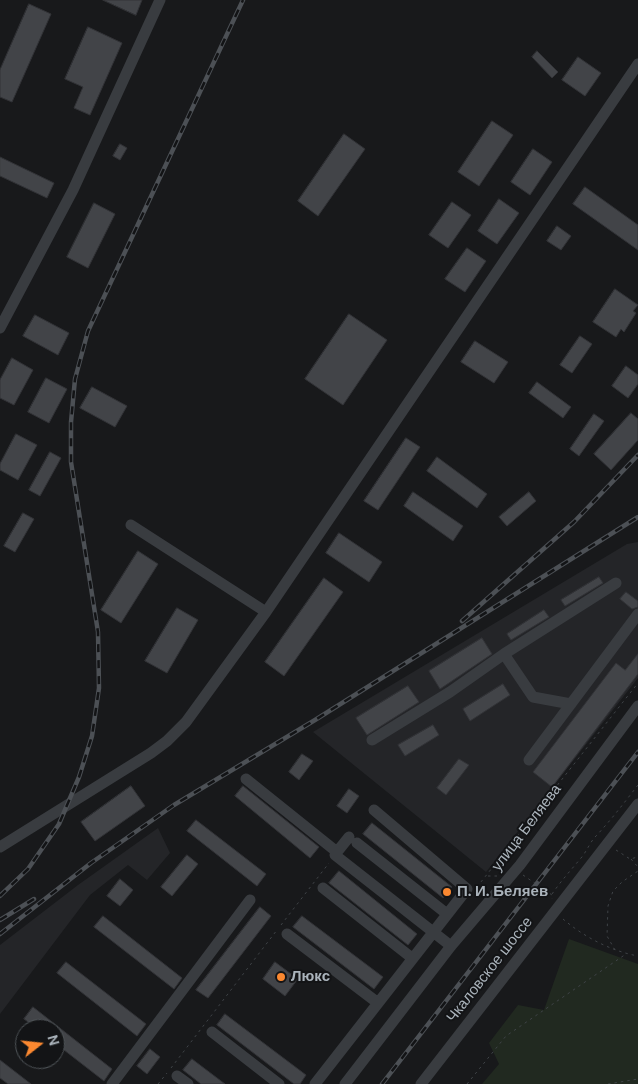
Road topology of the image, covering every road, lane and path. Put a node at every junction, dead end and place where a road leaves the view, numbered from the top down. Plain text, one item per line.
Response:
1 (160, 0) edge
2 (638, 64) edge
3 (0, 328) edge
4 (131, 525) dead end
5 (616, 583) dead end
6 (266, 612) junction
7 (638, 614) edge
8 (504, 654) junction
9 (638, 683) edge
10 (571, 704) junction
11 (638, 706) edge
12 (372, 740) dead end
13 (529, 760) dead end
14 (246, 779) dead end
15 (638, 785) edge
16 (638, 804) edge
17 (374, 810) dead end
18 (0, 847) edge
19 (336, 854) junction
20 (630, 858) dead end
21 (638, 867) edge
22 (638, 871) edge
23 (488, 876) junction
24 (511, 876) junction
25 (323, 888) dead end
26 (476, 889) dead end
27 (552, 895) junction
28 (250, 900) dead end
29 (554, 912) junction
30 (448, 914) junction
31 (432, 933) junction
32 (287, 934) dead end
33 (451, 946) junction
34 (616, 951) junction
35 (626, 954) junction
36 (638, 956) edge
37 (412, 958) junction
38 (378, 1003) junction
39 (212, 1032) dead end
40 (177, 1076) dead end
41 (638, 1079) edge
42 (112, 1084) edge
43 (158, 1084) edge
44 (188, 1084) edge
45 (279, 1084) edge
46 (315, 1084) edge
47 (345, 1084) edge
48 (421, 1084) edge
49 (467, 1084) edge
50 (608, 1084) edge

1 - 3 street
2 - 6 street
4 - 6 street
5 - 8 street
6 - 18 street
7 - 10 street
8 - 10 street
8 - 12 street
9 - 23 path
10 - 13 street
11 - 24 street, улица Беляева
14 - 19 street
15 - 27 path
16 - 29 street, Чкаловское шоссе
17 - 30 street
19 - 30 street
19 - 31 street
19 - 43 path
20 - 21 path
22 - 34 path
23 - 24 path
23 - 26 path
24 - 27 path
24 - 33 street, улица Беляева
25 - 37 street
27 - 29 path
28 - 42 street
29 - 34 path
29 - 48 street, Чкаловское шоссе
30 - 31 street
31 - 33 street
31 - 37 street
32 - 38 street
33 - 47 street, улица Беляева
34 - 35 path
35 - 36 path
35 - 49 path
37 - 38 street
38 - 46 street
39 - 45 street
40 - 44 street
41 - 50 path

